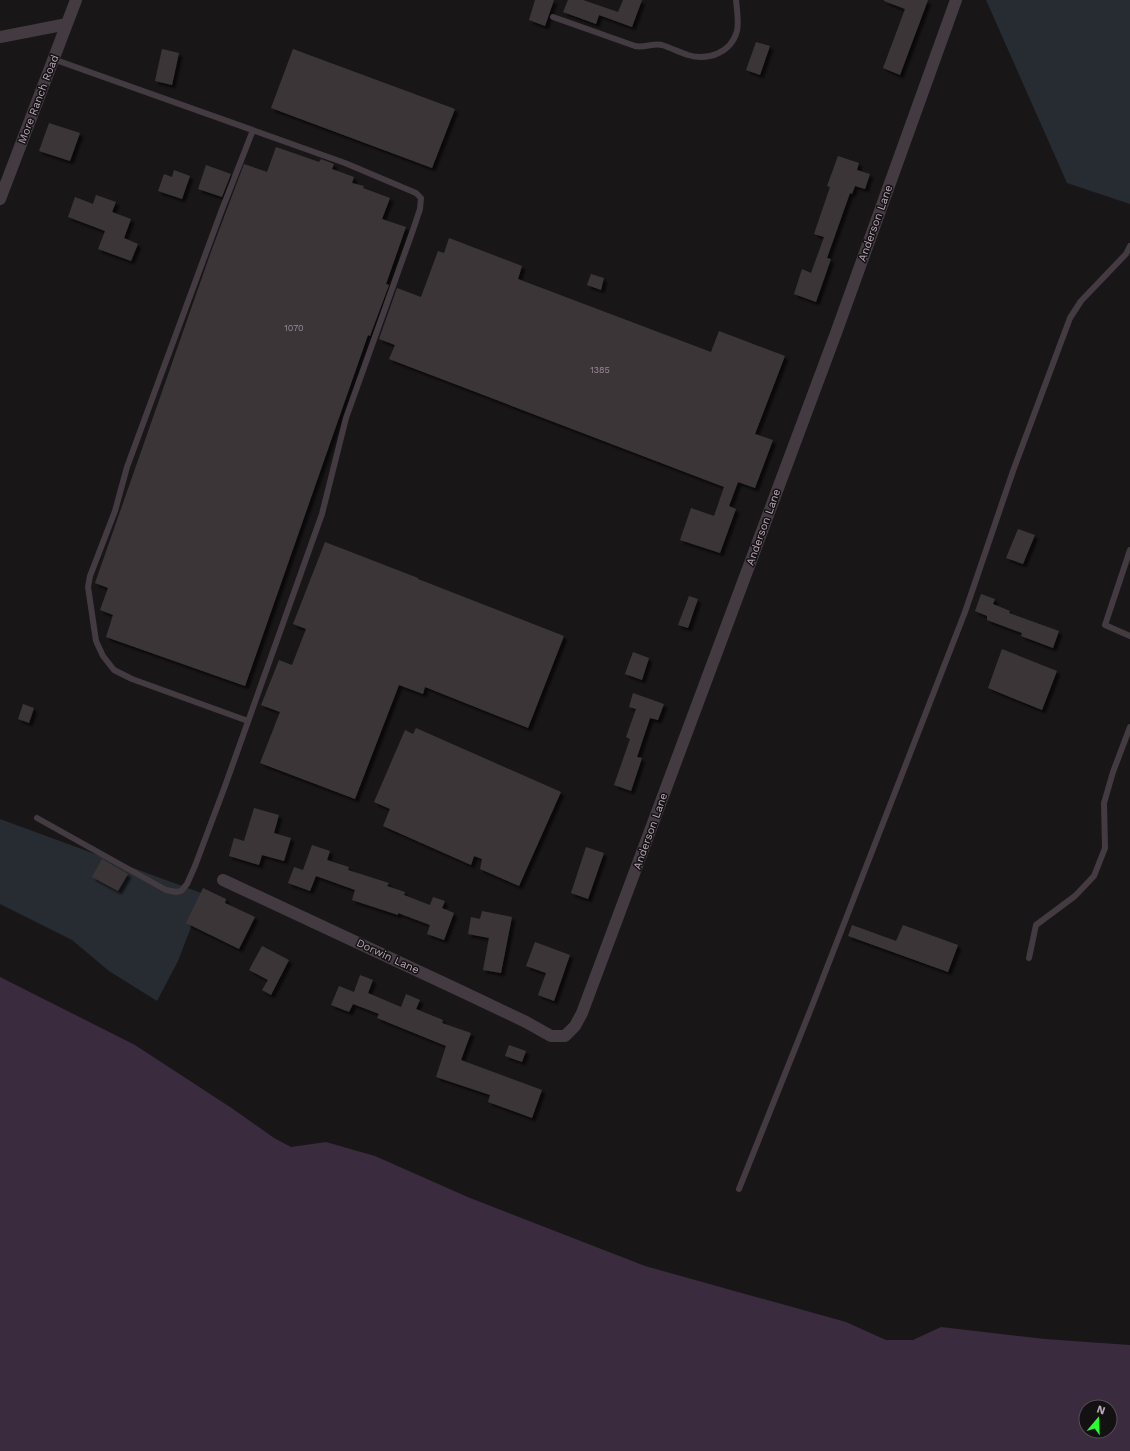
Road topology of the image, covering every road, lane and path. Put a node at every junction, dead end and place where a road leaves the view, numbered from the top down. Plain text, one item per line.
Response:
1 (76, 0) edge
2 (736, 0) edge
3 (956, 0) edge
4 (553, 17) dead end
5 (67, 24) junction
6 (0, 37) edge
7 (53, 59) junction
8 (253, 130) junction
9 (0, 199) edge
10 (1130, 246) edge
11 (1130, 550) edge
12 (1130, 636) edge
13 (248, 721) junction
14 (1130, 727) edge
15 (37, 818) dead end
16 (224, 880) dead end
17 (1029, 958) dead end
18 (551, 1036) joint
19 (739, 1189) dead end

1 - 5 street, More Ranch Road
2 - 4 lane
3 - 18 street, Anderson Lane
5 - 6 street
5 - 7 street, More Ranch Road
7 - 8 lane
7 - 9 street, More Ranch Road
8 - 13 lane
8 - 13 lane
10 - 19 lane
11 - 12 lane
13 - 15 lane
14 - 17 lane
16 - 18 street, Dorwin Lane

